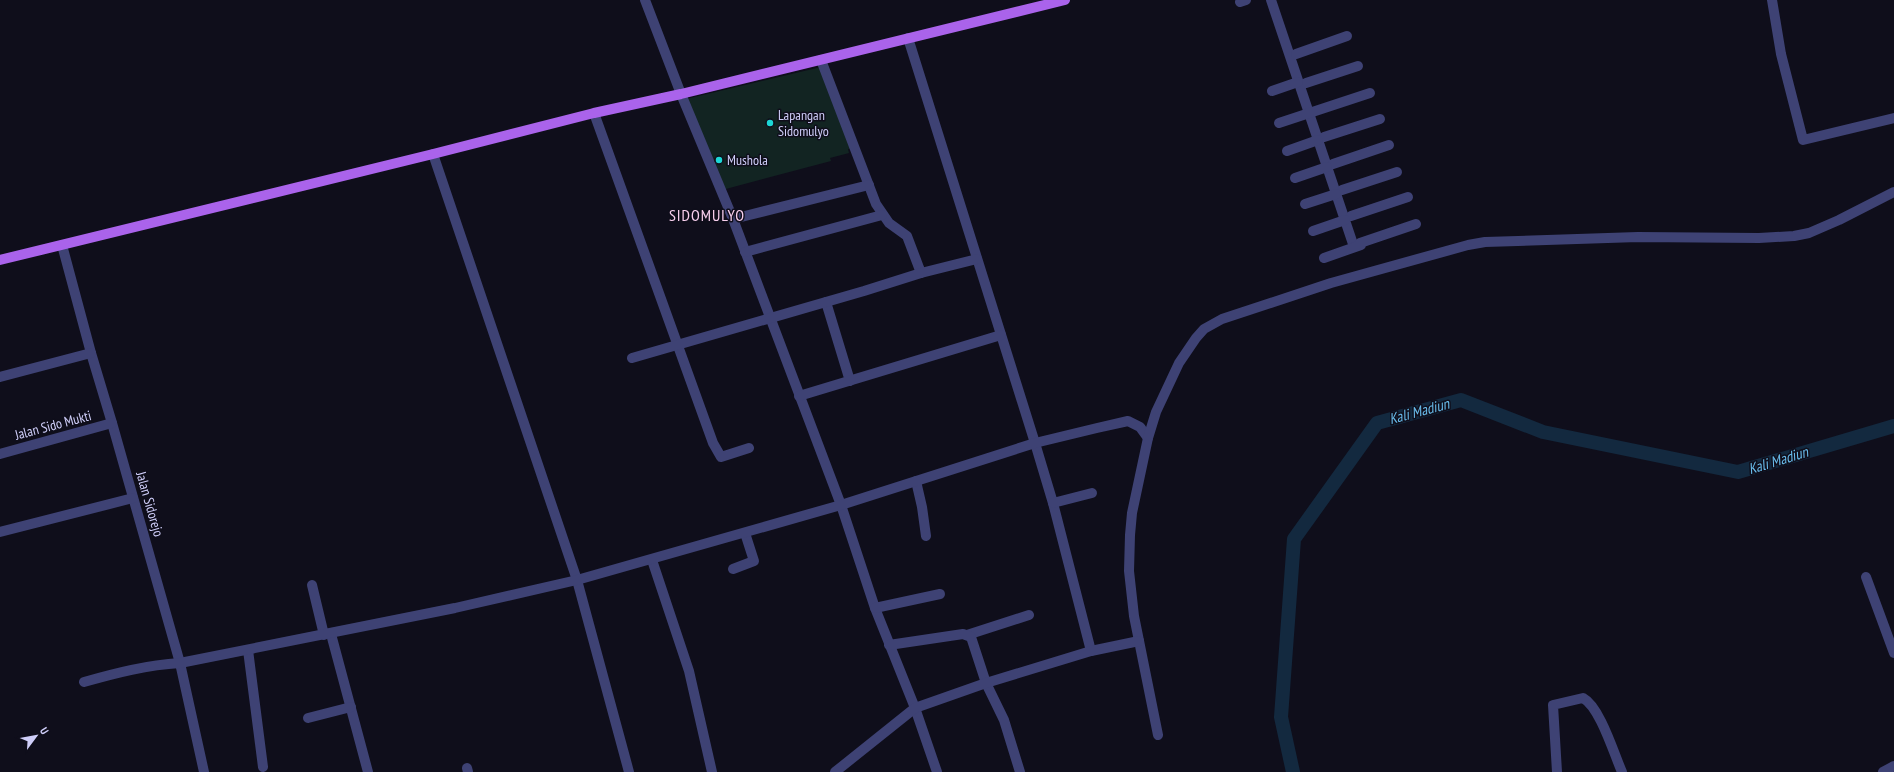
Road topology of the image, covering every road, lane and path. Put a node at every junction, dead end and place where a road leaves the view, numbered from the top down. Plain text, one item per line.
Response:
1 (645, 0) edge
2 (1065, 0) edge
3 (1271, 0) edge
4 (1278, 0) edge
5 (1772, 0) edge
6 (1347, 36) dead end
7 (908, 38) junction
8 (1296, 54) junction
9 (821, 60) junction
10 (1358, 66) dead end
11 (1302, 83) junction
12 (1272, 91) dead end
13 (1370, 93) dead end
14 (681, 94) junction
15 (1311, 108) junction
16 (594, 113) junction
17 (1894, 118) edge
18 (1380, 119) dead end
19 (1279, 123) dead end
20 (1321, 139) junction
21 (1390, 146) dead end
22 (1287, 151) dead end
23 (433, 154) junction
24 (1330, 166) junction
25 (1396, 172) dead end
26 (1295, 178) dead end
27 (869, 185) junction
28 (1339, 192) junction
29 (1894, 192) edge
30 (1408, 197) dead end
31 (1304, 204) dead end
32 (882, 214) junction
33 (1348, 218) junction
34 (733, 219) junction
35 (1416, 224) dead end
36 (1313, 231) dead end
37 (62, 245) junction
38 (1357, 245) junction
39 (745, 252) junction
40 (1324, 258) dead end
41 (977, 259) junction
42 (0, 260) edge
43 (922, 273) junction
44 (826, 302) junction
45 (770, 319) junction
46 (1001, 335) junction
47 (677, 345) junction
48 (91, 353) junction
49 (632, 358) dead end
50 (0, 377) edge
51 (850, 381) junction
52 (799, 396) junction
53 (112, 423) junction
54 (1148, 438) junction
55 (1035, 442) junction
56 (749, 448) dead end
57 (0, 454) edge
58 (916, 481) junction
59 (1092, 493) dead end
60 (133, 498) junction
61 (1053, 503) junction
62 (840, 505) junction
63 (0, 532) edge
64 (745, 533) junction
65 (926, 536) dead end
66 (652, 560) junction
67 (733, 569) dead end
68 (1866, 578) dead end
69 (577, 580) junction
70 (312, 585) dead end
71 (940, 594) dead end
72 (875, 608) junction
73 (1029, 616) dead end
74 (327, 634) junction
75 (967, 635) junction
76 (1139, 641) junction
77 (889, 645) junction
78 (248, 650) junction
79 (1091, 651) junction
80 (1894, 653) edge
81 (180, 663) junction
82 (84, 682) dead end
83 (986, 683) junction
84 (350, 707) junction
85 (915, 708) junction
86 (308, 718) dead end
87 (1158, 735) dead end
88 (1894, 766) edge
89 (263, 767) dead end
90 (204, 772) edge
91 (368, 772) edge
92 (629, 772) edge
93 (712, 772) edge
94 (835, 772) edge
95 (937, 772) edge
96 (1020, 772) edge
97 (1557, 772) edge
98 (1622, 772) edge
99 (1883, 772) edge

1 - 14 street
2 - 7 main road
3 - 11 street
4 - 8 street
5 - 17 street
6 - 8 street
7 - 9 main road
7 - 41 street
8 - 11 street
9 - 14 main road
9 - 27 street
10 - 11 street
11 - 12 street
11 - 15 street
13 - 15 street
14 - 16 main road
14 - 34 street
15 - 19 street
15 - 20 street
16 - 23 main road
16 - 47 street
18 - 20 street
20 - 22 street
20 - 24 street
21 - 24 street
23 - 37 main road
23 - 69 street
24 - 26 street
24 - 28 street
25 - 28 street
27 - 32 street
27 - 34 street
28 - 31 street
28 - 33 street
29 - 54 street
30 - 33 street
32 - 39 street
32 - 43 street
33 - 36 street
33 - 38 street
34 - 39 street
35 - 38 street
37 - 42 main road
37 - 48 street, Jalan Sidorejo
38 - 40 street
39 - 45 street
41 - 43 street
41 - 46 street
43 - 44 street
44 - 45 street
44 - 51 street
45 - 47 street
45 - 52 street
46 - 51 street
46 - 55 street
47 - 49 street
47 - 56 street
48 - 50 street
48 - 53 street, Jalan Sidorejo
51 - 52 street
52 - 62 street
53 - 57 street, Jalan Sido Mukti
53 - 60 street, Jalan Sidorejo
54 - 55 street
54 - 76 street
55 - 58 street
55 - 61 street
58 - 62 street
58 - 65 street
59 - 61 street
60 - 63 street
60 - 81 street, Jalan Sidorejo
61 - 79 street
62 - 64 street
62 - 72 street
64 - 66 street
64 - 67 street
66 - 69 street
66 - 93 street
68 - 80 street
69 - 74 street
69 - 92 street
70 - 74 street
71 - 72 street
72 - 77 street
73 - 75 street
74 - 78 street
74 - 84 street
75 - 77 street
75 - 83 street
76 - 79 street
76 - 87 street
77 - 85 street
78 - 81 street
78 - 89 street
79 - 83 street
81 - 82 street
81 - 90 street, Jalan Sidorejo
83 - 85 street
83 - 96 street
84 - 86 street
84 - 91 street
85 - 94 street
85 - 95 street
88 - 99 street
97 - 98 street

